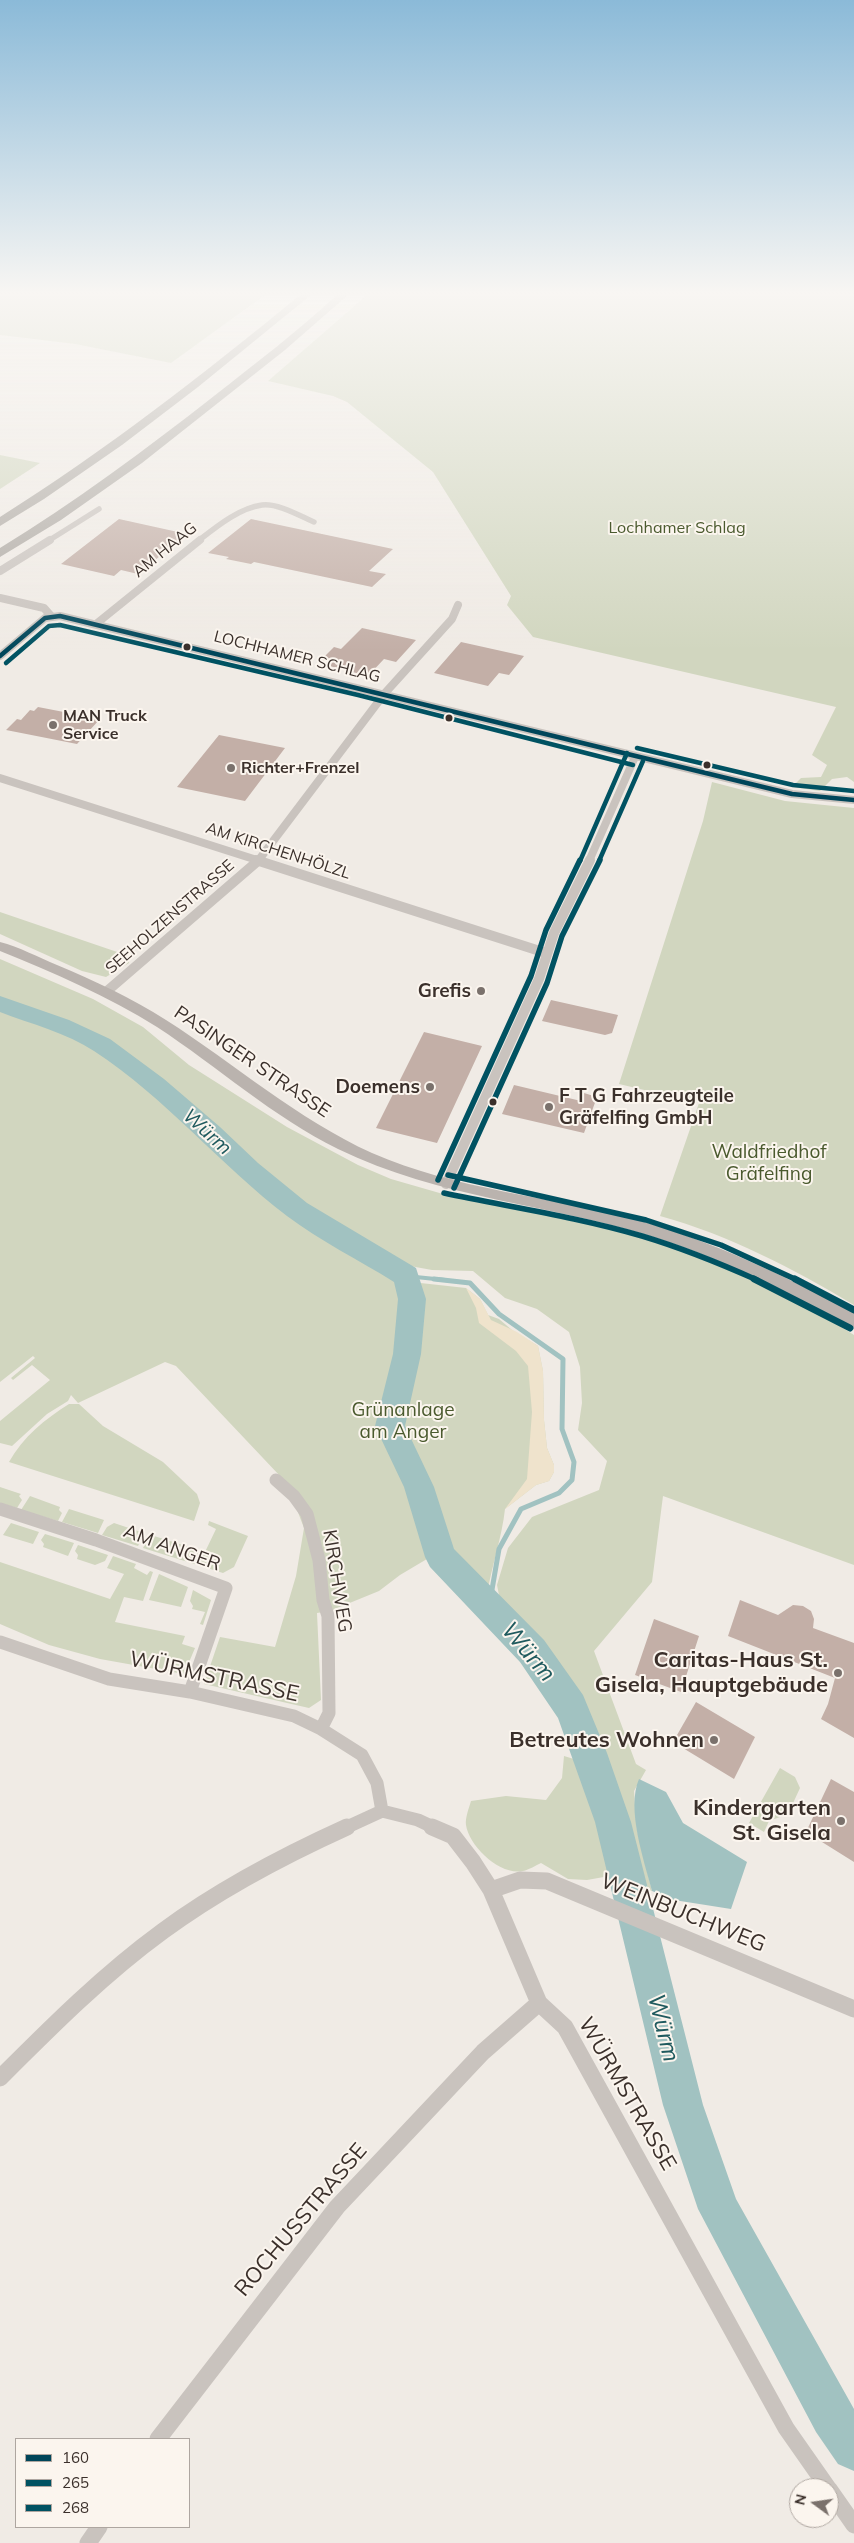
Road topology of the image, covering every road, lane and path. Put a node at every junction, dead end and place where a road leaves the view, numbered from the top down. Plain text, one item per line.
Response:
1 (156, 414) edge
2 (198, 414) edge
3 (108, 466) dead end
4 (98, 509) dead end
5 (30, 520) dead end
6 (0, 522) edge
7 (314, 522) dead end
8 (0, 553) edge
9 (0, 571) edge
10 (0, 598) edge
11 (458, 605) dead end
12 (51, 616) junction
13 (96, 624) junction
14 (0, 656) edge
15 (385, 693) junction
16 (635, 757) junction
17 (0, 778) edge
18 (854, 800) edge
19 (258, 861) junction
20 (0, 946) edge
21 (546, 953) junction
22 (106, 992) junction
23 (446, 1184) junction
24 (854, 1320) edge
25 (276, 1480) dead end
26 (0, 1509) edge
27 (0, 1642) edge
28 (190, 1692) junction
29 (321, 1729) junction
30 (382, 1812) junction
31 (491, 1890) junction
32 (539, 2003) junction
33 (854, 2008) edge
34 (0, 2078) edge
35 (159, 2438) edge
36 (822, 2478) edge
37 (839, 2503) edge
38 (854, 2525) edge
39 (98, 2528) edge
40 (88, 2543) edge

1 - 6 highway
2 - 8 highway
3 - 5 highway
4 - 9 street
7 - 13 street, AM HAAG
10 - 12 street, LOCHHAMER SCHLAG
11 - 15 street, SEEHOLZENSTRASSE
12 - 13 street, LOCHHAMER SCHLAG
12 - 14 street
13 - 15 street, LOCHHAMER SCHLAG
15 - 16 street, LOCHHAMER SCHLAG
15 - 19 street, SEEHOLZENSTRASSE
16 - 18 street, LOCHHAMER SCHLAG
16 - 21 street
17 - 19 street, AM KIRCHENHÖLZL
19 - 21 street, AM KIRCHENHÖLZL
19 - 22 street, SEEHOLZENSTRASSE
20 - 22 main road, PASINGER STRASSE
21 - 23 street
22 - 23 main road, PASINGER STRASSE
23 - 24 main road, PASINGER STRASSE
25 - 29 street, KIRCHWEG
26 - 28 street, AM ANGER
27 - 28 street, WÜRMSTRASSE
28 - 29 street, WÜRMSTRASSE
29 - 30 street, WÜRMSTRASSE
30 - 31 street, WÜRMSTRASSE
30 - 34 street
31 - 32 street, WÜRMSTRASSE
31 - 33 street, WEINBUCHWEG
32 - 35 street, ROCHUSSTRASSE
32 - 36 street, WÜRMSTRASSE
37 - 38 street, WÜRMSTRASSE
39 - 40 street

